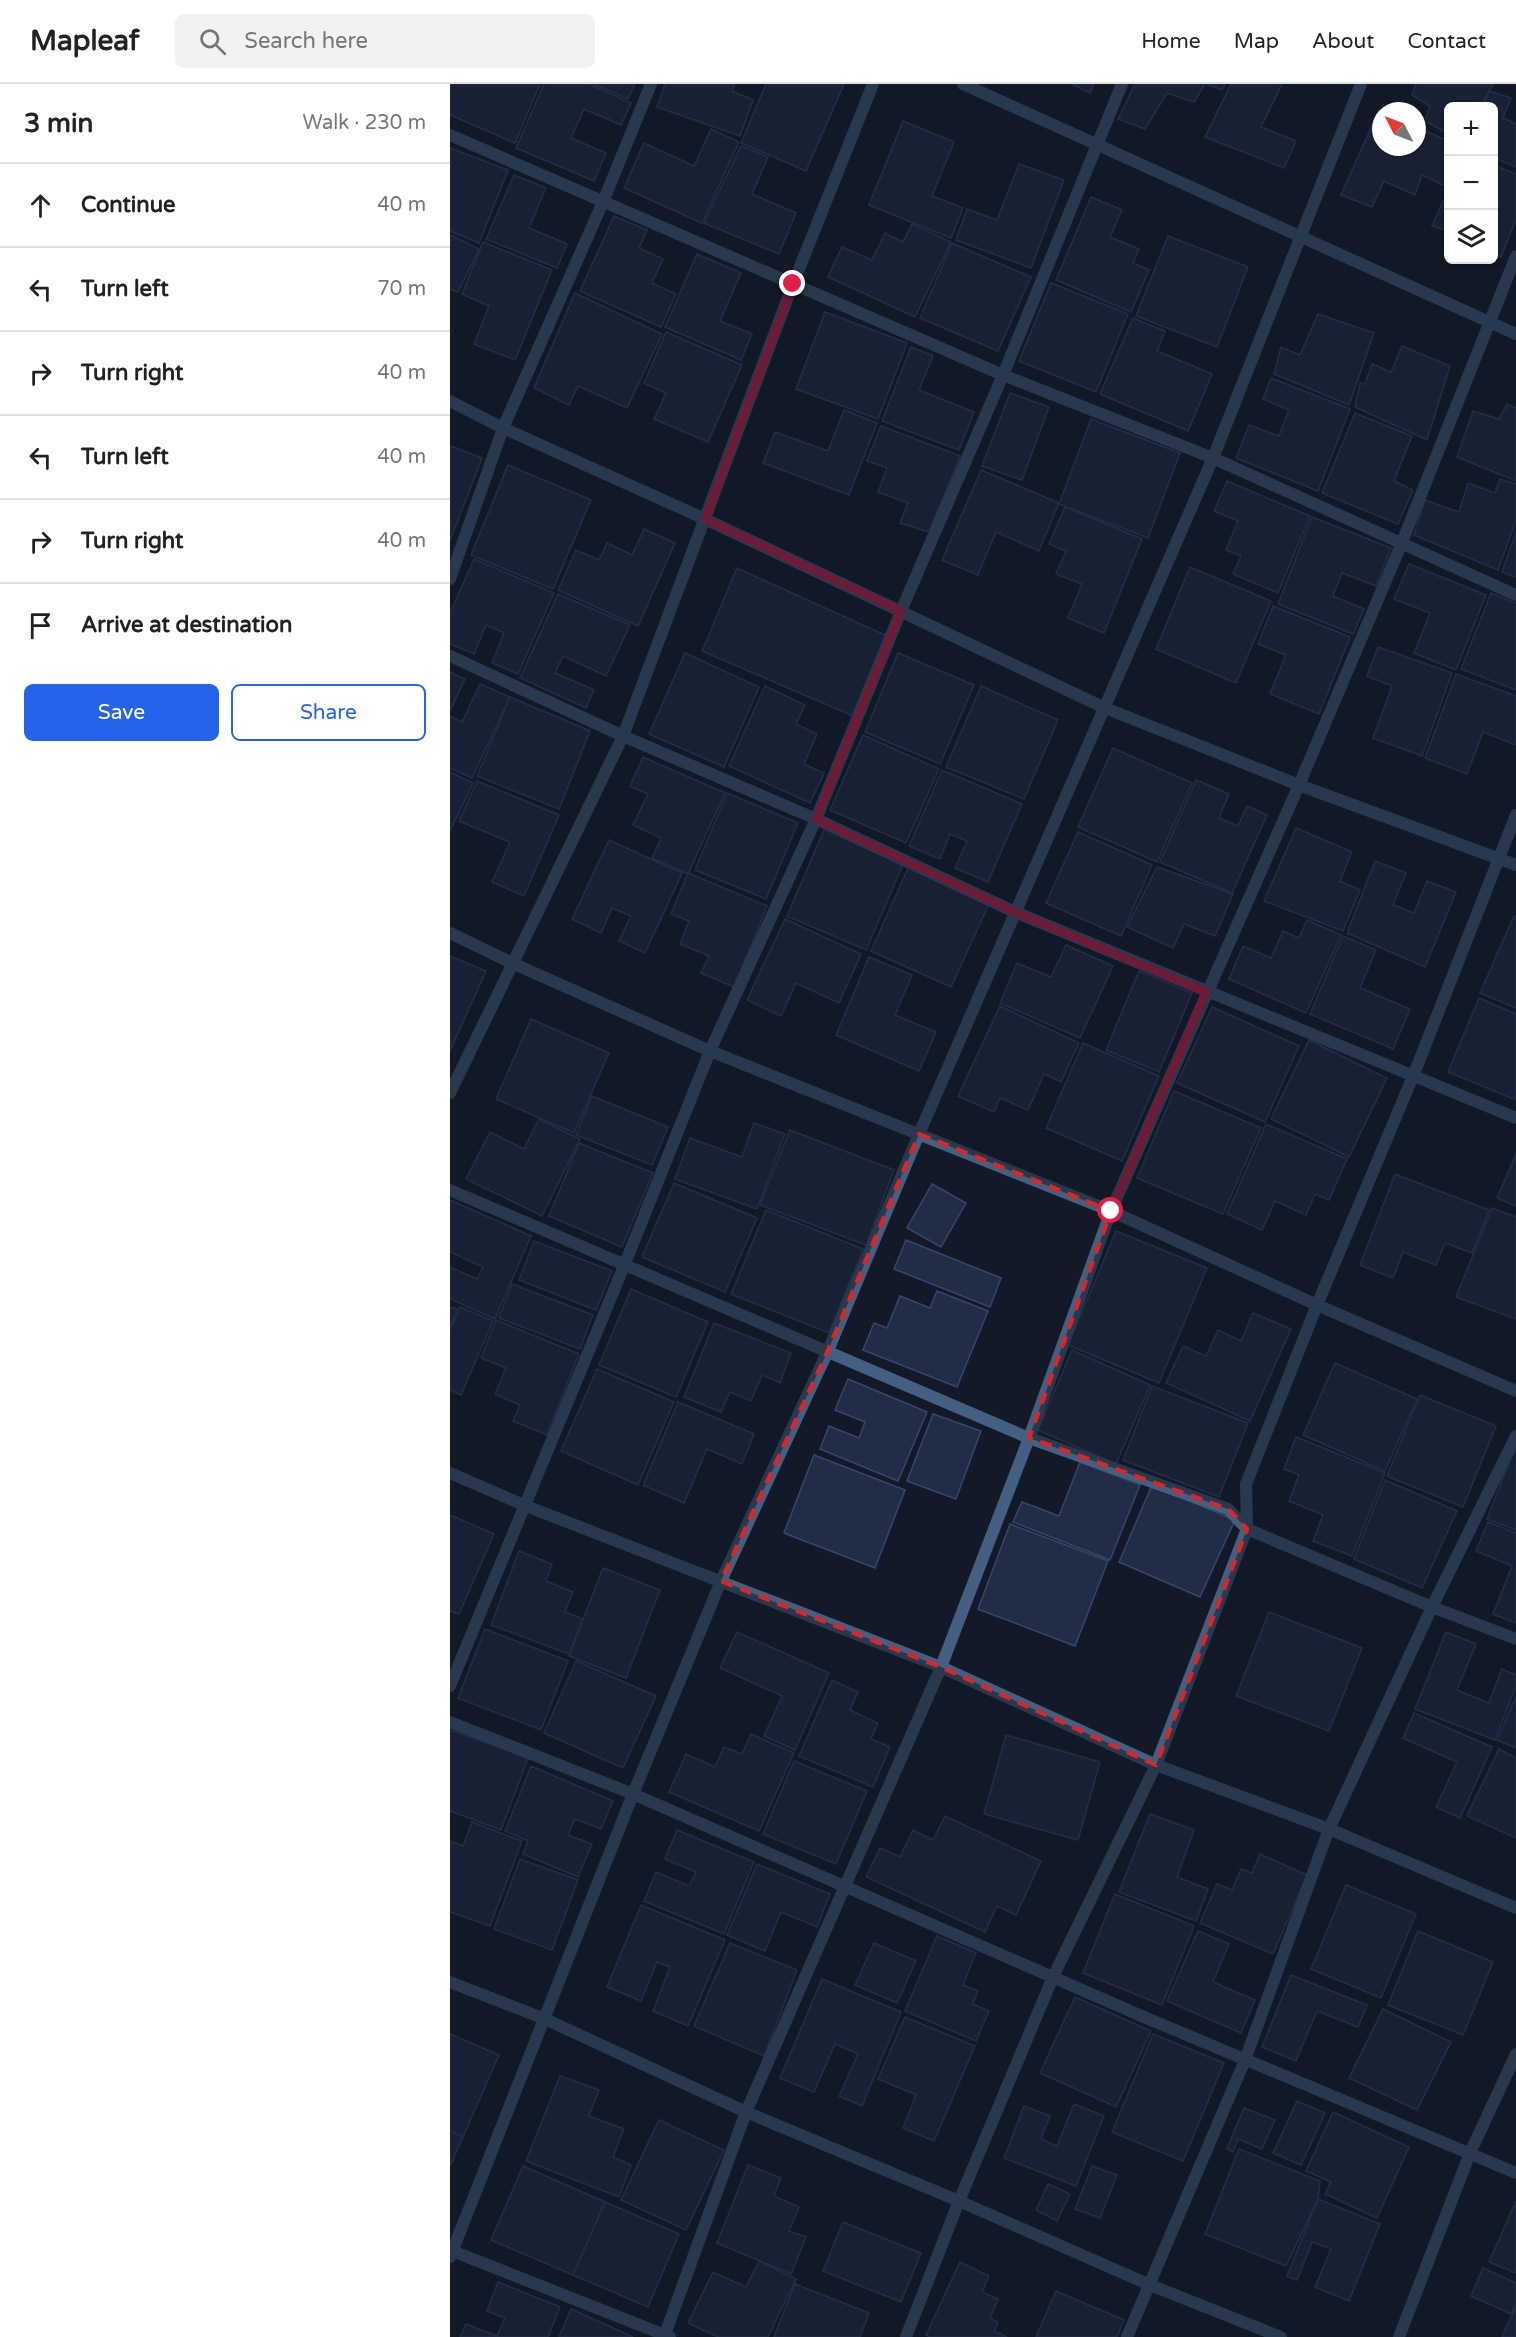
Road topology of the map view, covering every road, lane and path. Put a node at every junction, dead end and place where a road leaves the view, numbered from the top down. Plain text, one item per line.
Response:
1 (651, 84) edge
2 (873, 84) edge
3 (963, 84) edge
4 (1122, 84) edge
5 (1361, 84) edge
6 (450, 135) edge
7 (1095, 145) junction
8 (603, 202) junction
9 (1300, 237) junction
10 (1516, 256) edge
11 (793, 284) junction
12 (1490, 324) junction
13 (1516, 334) edge
14 (1003, 375) junction
15 (450, 401) edge
16 (504, 428) junction
17 (1213, 458) junction
18 (705, 519) junction
19 (1401, 545) junction
20 (450, 579) edge
21 (1516, 595) edge
22 (901, 611) junction
23 (450, 656) edge
24 (1105, 708) junction
25 (623, 735) junction
26 (1299, 785) junction
27 (1516, 815) edge
28 (816, 819) junction
29 (1498, 858) junction
30 (1516, 865) edge
31 (1015, 912) junction
32 (450, 933) edge
33 (512, 963) junction
34 (1206, 992) junction
35 (710, 1051) junction
36 (1414, 1074) junction
37 (450, 1094) edge
38 (1516, 1118) edge
39 (919, 1134) junction
40 (450, 1190) edge
41 (1111, 1211) junction
42 (624, 1266) junction
43 (1317, 1305) junction
44 (826, 1353) junction
45 (1516, 1391) edge
46 (1516, 1436) edge
47 (1029, 1438) junction
48 (450, 1473) edge
49 (526, 1506) junction
50 (1247, 1529) junction
51 (721, 1581) junction
52 (1432, 1607) junction
53 (1516, 1639) edge
54 (940, 1667) junction
55 (450, 1686) edge
56 (450, 1722) edge
57 (1156, 1765) junction
58 (633, 1794) junction
59 (1329, 1828) junction
60 (843, 1887) junction
61 (1516, 1908) edge
62 (1053, 1977) junction
63 (450, 1982) edge
64 (545, 2019) junction
65 (1516, 2054) edge
66 (1245, 2060) junction
67 (746, 2112) junction
68 (1470, 2153) junction
69 (1516, 2173) edge
70 (959, 2202) junction
71 (451, 2252) edge
72 (1150, 2285) junction
73 (667, 2336) edge
74 (906, 2337) edge
75 (1127, 2337) edge
76 (1281, 2337) edge
77 (1399, 2337) edge

1 - 8 street
2 - 11 street
3 - 7 street
4 - 7 street
5 - 9 street
6 - 8 street
7 - 9 street
7 - 14 street
8 - 11 street
8 - 16 street
9 - 12 street
9 - 17 street
10 - 12 street
11 - 14 street
11 - 18 street
12 - 13 street
12 - 19 street
14 - 17 street
14 - 22 street
15 - 16 street
16 - 18 street
16 - 20 street
17 - 19 street
17 - 24 street
18 - 22 street
18 - 25 street
19 - 21 street
19 - 26 street
22 - 24 street
22 - 28 street
23 - 25 street
24 - 26 street
24 - 31 street
25 - 28 street
25 - 33 street
26 - 29 street
26 - 34 street
27 - 29 street
28 - 31 street
28 - 35 street
29 - 30 street
29 - 36 street
31 - 34 street
31 - 39 street
32 - 33 street
33 - 35 street
33 - 37 street
34 - 36 street
34 - 41 street
35 - 39 street
35 - 42 street
36 - 38 street
36 - 43 street
39 - 41 street
39 - 44 street
40 - 42 street
41 - 43 street
41 - 47 street
42 - 44 street
42 - 49 street
43 - 45 street
43 - 50 street
44 - 47 street
44 - 51 street
46 - 52 street
47 - 50 street
47 - 54 street
48 - 49 street
49 - 51 street
49 - 55 street
50 - 52 street
50 - 57 street
51 - 54 street
51 - 58 street
52 - 53 street
52 - 59 street
54 - 57 street
54 - 60 street
56 - 58 street
57 - 59 street
57 - 62 street
58 - 60 street
58 - 64 street
59 - 61 street
59 - 66 street
60 - 62 street
60 - 67 street
62 - 66 street
62 - 70 street
63 - 64 street
64 - 67 street
64 - 71 street
65 - 68 street
66 - 68 street
66 - 72 street
67 - 70 street
67 - 73 street
68 - 69 street
68 - 77 street
70 - 72 street
70 - 74 street
71 - 73 street
72 - 75 street
72 - 76 street

